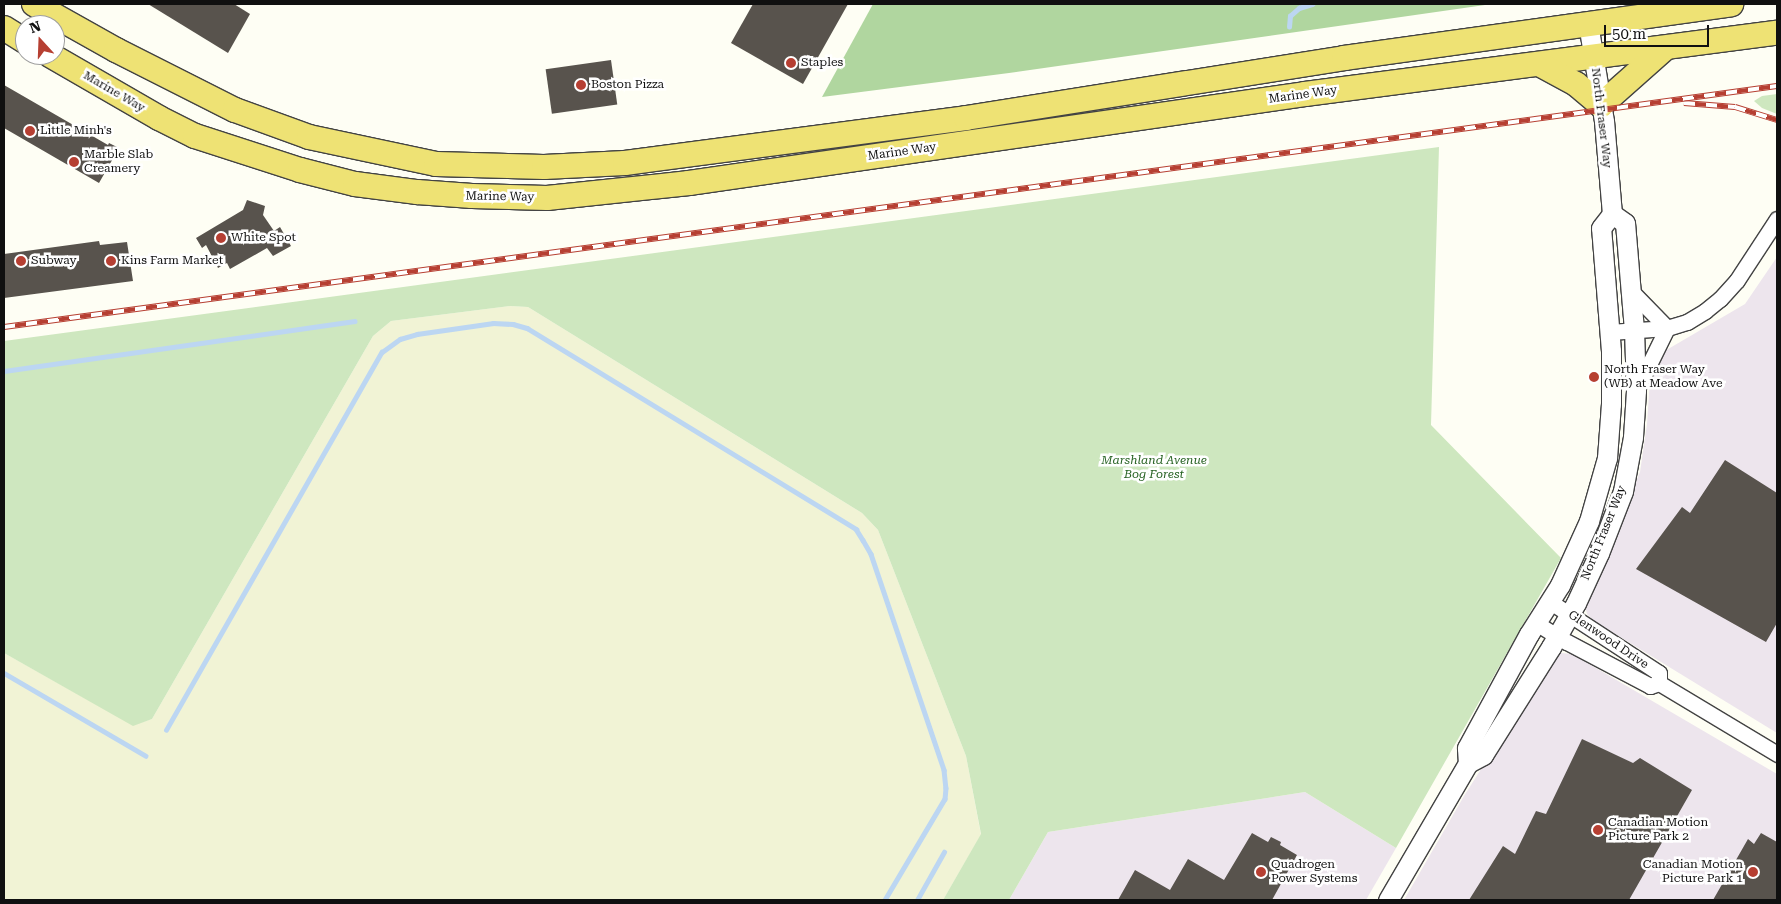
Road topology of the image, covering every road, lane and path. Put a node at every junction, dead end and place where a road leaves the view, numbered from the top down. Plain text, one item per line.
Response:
1 (34, 4) edge
2 (1731, 4) edge
3 (1588, 23) junction
4 (4, 28) edge
5 (1777, 33) edge
6 (15, 34) edge
7 (1664, 48) junction
8 (1593, 56) junction
9 (65, 64) edge
10 (1539, 64) junction
11 (1601, 105) junction
12 (1612, 214) junction
13 (1777, 219) edge
14 (1632, 292) junction
15 (1667, 328) junction
16 (1634, 330) junction
17 (1610, 332) junction
18 (1636, 390) junction
19 (1550, 601) junction
20 (1570, 614) junction
21 (1536, 623) junction
22 (1557, 636) junction
23 (1659, 683) junction
24 (1777, 754) edge
25 (1468, 764) junction
26 (1388, 900) edge

1 - 3 main road, Marine Way
2 - 3 main road, Marine Way
3 - 8 street, North Fraser Way
4 - 6 main road
5 - 7 main road, Marine Way
7 - 8 main road, Marine Way
7 - 11 main road
8 - 10 main road, Marine Way
8 - 11 street, North Fraser Way
9 - 10 main road, Marine Way
10 - 11 main road
11 - 12 street, North Fraser Way
12 - 14 street, North Fraser Way
12 - 17 street, North Fraser Way
13 - 15 street
14 - 15 street
14 - 16 street, North Fraser Way
15 - 16 street
15 - 18 street
16 - 17 street
16 - 18 street, North Fraser Way
17 - 19 street, North Fraser Way
18 - 20 street, North Fraser Way
19 - 20 street, Glenwood Drive
19 - 21 street, North Fraser Way
20 - 22 street, North Fraser Way
20 - 23 street, Glenwood Drive
21 - 22 street, Glenwood Drive
21 - 25 street, North Fraser Way
22 - 23 street, Glenwood Drive
22 - 25 street, North Fraser Way
23 - 24 street, Glenwood Drive
25 - 26 street, North Fraser Way

